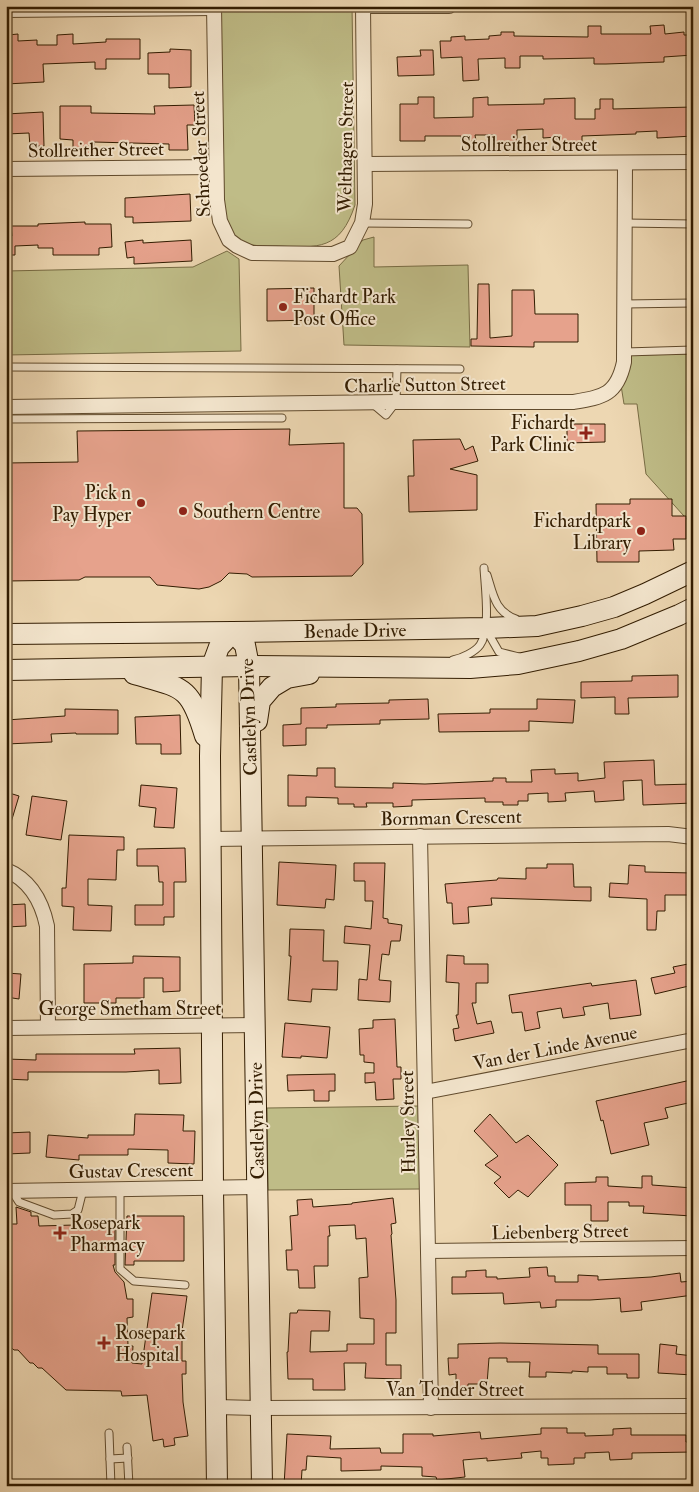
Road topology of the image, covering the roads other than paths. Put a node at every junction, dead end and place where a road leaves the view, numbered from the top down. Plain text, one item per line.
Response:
1 (363, 6) edge
2 (449, 6) edge
3 (214, 7) edge
4 (6, 10) edge
5 (625, 162) junction
6 (693, 162) edge
7 (365, 164) junction
8 (216, 166) junction
9 (6, 169) edge
10 (362, 223) junction
11 (624, 223) junction
12 (468, 224) dead end
13 (693, 224) edge
14 (283, 254) joint
15 (693, 303) edge
16 (625, 304) junction
17 (693, 350) edge
18 (625, 352) junction
19 (6, 367) edge
20 (397, 369) junction
21 (460, 370) dead end
22 (396, 402) junction
23 (6, 407) edge
24 (282, 418) dead end
25 (6, 419) edge
26 (693, 571) edge
27 (693, 608) edge
28 (693, 625) edge
29 (536, 626) junction
30 (486, 628) junction
31 (640, 631) junction
32 (232, 632) junction
33 (6, 634) edge
34 (579, 651) junction
35 (212, 666) junction
36 (249, 666) junction
37 (350, 666) junction
38 (391, 667) junction
39 (113, 668) junction
40 (6, 670) edge
41 (210, 756) junction
42 (251, 763) junction
43 (420, 836) junction
44 (693, 836) edge
45 (210, 839) junction
46 (252, 839) junction
47 (6, 870) edge
48 (255, 1025) junction
49 (48, 1027) junction
50 (211, 1027) junction
51 (6, 1028) edge
52 (693, 1040) edge
53 (425, 1092) junction
54 (257, 1187) junction
55 (213, 1188) junction
56 (120, 1189) junction
57 (83, 1190) junction
58 (8, 1193) edge
59 (693, 1248) edge
60 (428, 1251) junction
61 (185, 1285) dead end
62 (693, 1406) edge
63 (217, 1407) junction
64 (260, 1408) junction
65 (431, 1408) junction
66 (109, 1433) dead end
67 (127, 1447) dead end
68 (128, 1458) junction
69 (110, 1459) junction
70 (111, 1486) edge
71 (128, 1486) edge
72 (217, 1486) edge
73 (262, 1486) edge

1 - 2 street
1 - 7 street, Welthagen Street
3 - 4 street
3 - 8 street, Schroeder Street
5 - 6 street, Stollreither Street
5 - 7 street, Stollreither Street
5 - 11 street, Charlie Sutton Street
7 - 10 street, Welthagen Street
8 - 9 street, Stollreither Street
8 - 14 street, Schroeder Street
10 - 12 lane
10 - 14 street, Welthagen Street
11 - 13 lane
11 - 16 street, Charlie Sutton Street
15 - 16 lane
16 - 18 street, Charlie Sutton Street
17 - 18 lane
18 - 22 street, Charlie Sutton Street
19 - 20 lane
20 - 21 lane
20 - 22 lane
22 - 23 street, Charlie Sutton Street
24 - 25 lane
26 - 29 street, Benade Drive
27 - 31 street, Benade Drive
28 - 31 street
29 - 30 street, Benade Drive
29 - 30 lane
30 - 32 street, Benade Drive
30 - 34 lane
30 - 38 lane
31 - 34 street, Benade Drive
32 - 33 street, Benade Drive
32 - 35 street, Castlelyn Drive
32 - 36 street, Castlelyn Drive
34 - 38 street, Benade Drive
35 - 36 street, Benade Drive
35 - 39 street, Benade Drive
35 - 41 street, Castlelyn Drive
36 - 37 street, Benade Drive
36 - 42 street, Castlelyn Drive
37 - 38 street, Benade Drive
37 - 42 street
39 - 40 street, Benade Drive
39 - 41 street
41 - 45 street, Castlelyn Drive
42 - 46 street, Castlelyn Drive
43 - 44 street, Bornman Crescent
43 - 46 street, Bornman Crescent
43 - 53 street, Hurley Street
45 - 46 street, Bornman Crescent
45 - 50 street, Castlelyn Drive
46 - 48 street, Castlelyn Drive
47 - 49 street
48 - 50 street, George Smetham Street
48 - 54 street, Castlelyn Drive
49 - 50 street, George Smetham Street
49 - 51 street, George Smetham Street
50 - 55 street, Castlelyn Drive
52 - 53 street, Van der Linde Avenue
53 - 60 street, Hurley Street
54 - 55 street, Gustav Crescent
54 - 64 street, Castlelyn Drive
55 - 56 street, Gustav Crescent
55 - 63 street, Castlelyn Drive
56 - 57 street, Gustav Crescent
56 - 61 lane
57 - 58 street, Gustav Crescent
57 - 58 lane
59 - 60 street, Liebenberg Street
60 - 65 street, Hurley Street
62 - 65 street, Van Tonder Street
63 - 64 street, Van Tonder Street
63 - 72 street, Castlelyn Drive
64 - 65 street, Van Tonder Street
64 - 73 street, Castlelyn Drive
66 - 69 lane
67 - 68 lane
68 - 69 lane
68 - 71 lane
69 - 70 lane

